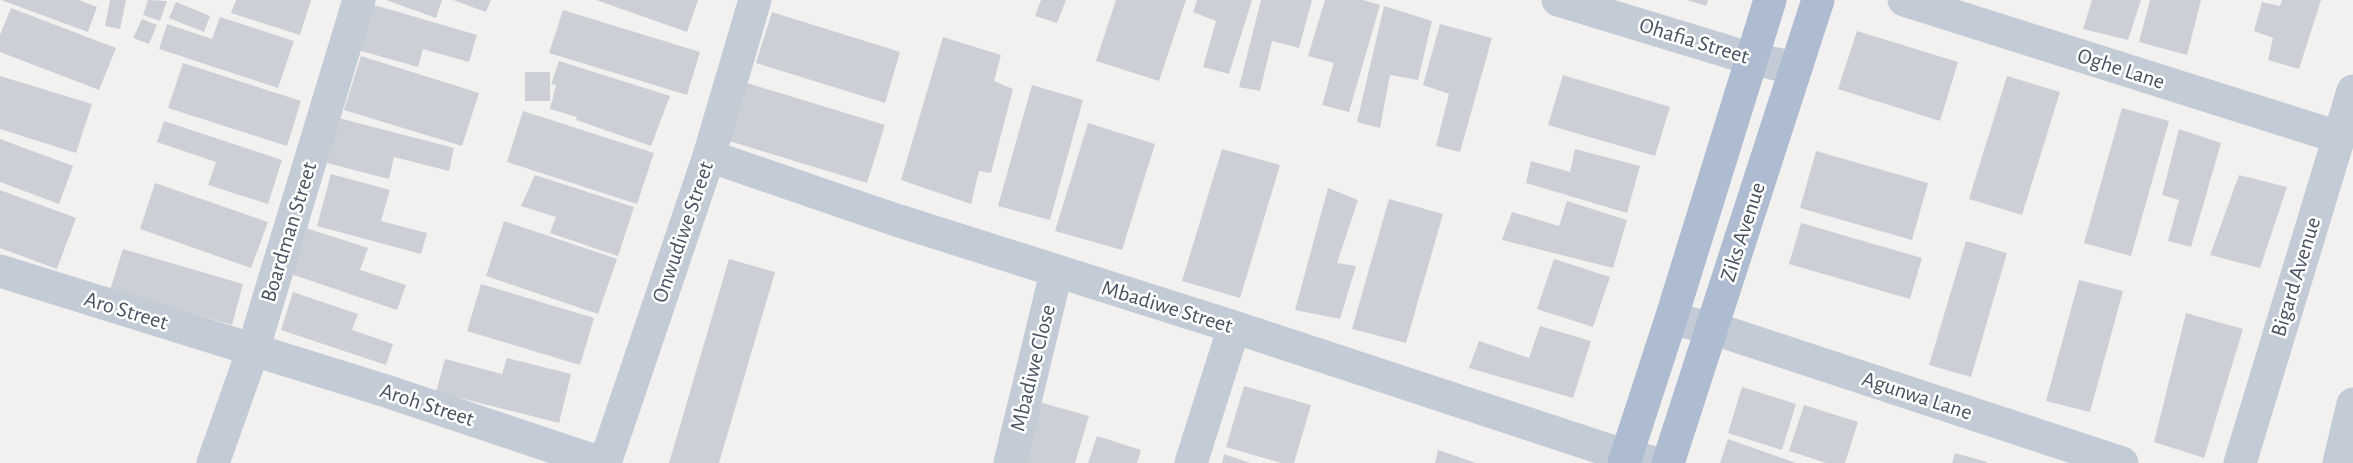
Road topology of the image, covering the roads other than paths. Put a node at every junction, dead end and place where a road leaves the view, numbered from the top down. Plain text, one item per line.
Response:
1 (359, 0) edge
2 (755, 0) edge
3 (1558, 0) edge
4 (1770, 0) edge
5 (1818, 0) edge
6 (1904, 0) edge
7 (1752, 59) junction
8 (1796, 68) junction
9 (2353, 91) edge
10 (2338, 137) junction
11 (709, 156) junction
12 (0, 271) edge
13 (1056, 273) junction
14 (1671, 319) junction
15 (1234, 327) junction
16 (1712, 328) junction
17 (253, 350) junction
18 (2353, 404) edge
19 (1635, 461) edge
20 (213, 463) edge
21 (603, 463) edge
22 (1010, 463) edge
23 (1191, 463) edge
24 (1668, 463) edge
25 (2122, 463) edge
26 (2240, 463) edge
27 (2339, 463) edge

1 - 17 street, Boardman Street
2 - 11 street, Onwudiwe Street
3 - 7 street, Ohafia Street
4 - 7 main road, Ziks Avenue
5 - 8 main road, Ziks Avenue
6 - 10 street, Oghe Lane
7 - 8 street, Ohafia Street
7 - 14 main road, Ziks Avenue
8 - 16 main road, Ziks Avenue
9 - 10 street, Bigard Avenue
10 - 26 street, Bigard Avenue
11 - 13 street, Mbadiwe Street
11 - 21 street, Onwudiwe Street
12 - 17 street, Aro Street
13 - 15 street, Mbadiwe Street
13 - 22 street, Mbadiwe Close
14 - 16 street, Agunwa Lane
14 - 19 main road, Ziks Avenue
15 - 19 street, Mbadiwe Street
15 - 23 street
16 - 24 main road, Ziks Avenue
16 - 25 street, Agunwa Lane
17 - 20 street, Boardman Street
17 - 21 street, Aroh Street
18 - 27 street

